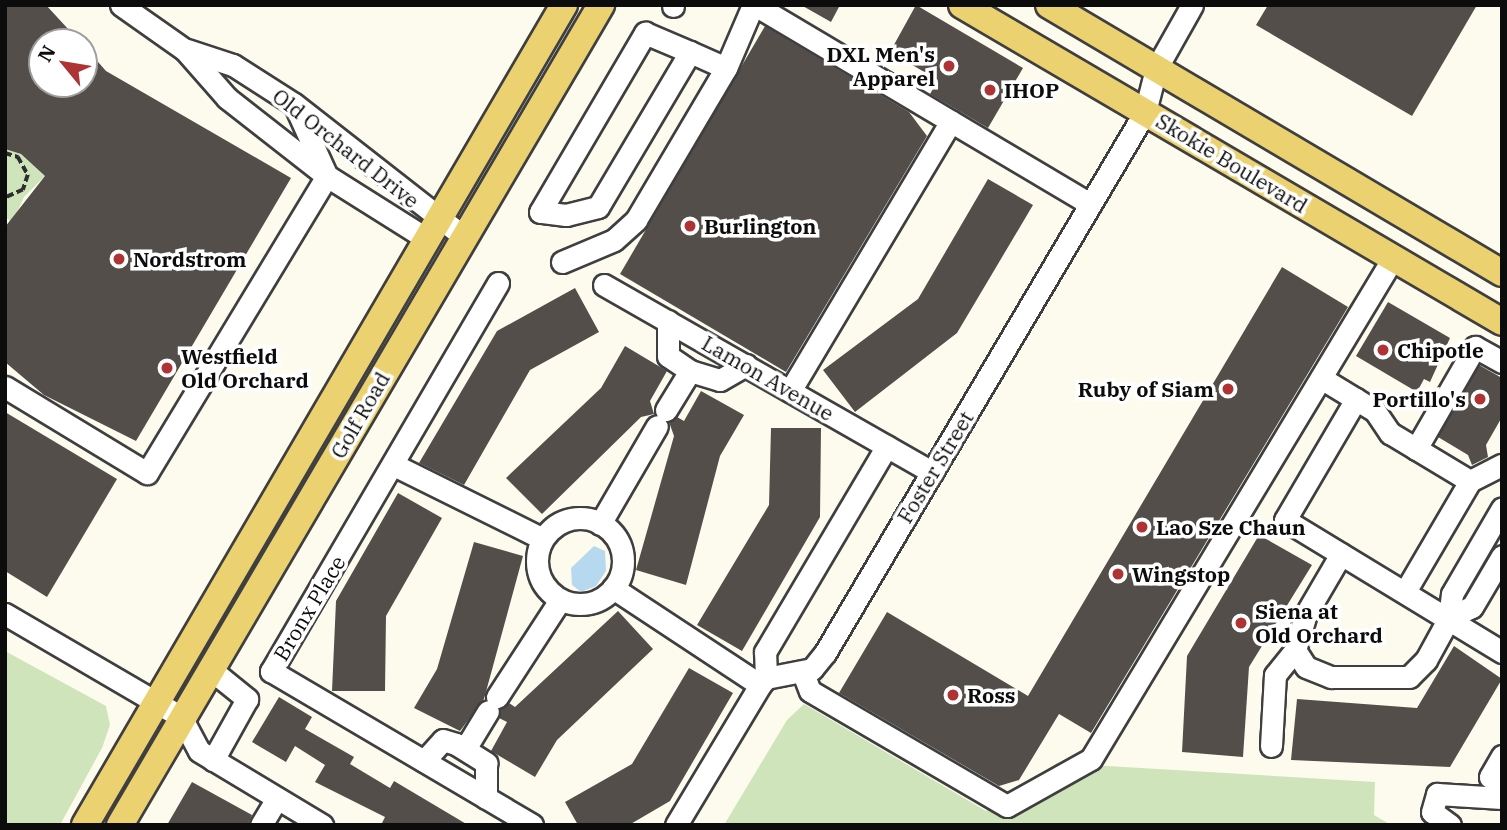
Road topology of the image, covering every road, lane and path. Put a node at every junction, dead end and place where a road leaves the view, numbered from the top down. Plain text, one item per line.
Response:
1 (121, 5) edge
2 (564, 5) edge
3 (601, 5) edge
4 (754, 5) edge
5 (962, 5) edge
6 (1049, 5) edge
7 (1192, 5) edge
8 (185, 50) junction
9 (690, 52) junction
10 (726, 68) junction
11 (1156, 69) junction
12 (294, 104) junction
13 (1145, 112) junction
14 (951, 121) junction
15 (5, 153) edge
16 (327, 176) junction
17 (5, 198) edge
18 (1090, 204) junction
19 (598, 207) junction
20 (433, 228) junction
21 (464, 236) junction
22 (614, 240) junction
23 (1393, 258) junction
24 (562, 262) dead end
25 (1502, 273) edge
26 (498, 283) dead end
27 (604, 285) dead end
28 (668, 321) junction
29 (1502, 321) edge
30 (1502, 362) edge
31 (746, 366) junction
32 (690, 371) junction
33 (1321, 378) junction
34 (5, 387) edge
35 (790, 391) junction
36 (1356, 399) junction
37 (887, 446) junction
38 (1416, 449) junction
39 (394, 465) junction
40 (1502, 465) edge
41 (932, 472) junction
42 (1470, 481) junction
43 (1502, 508) edge
44 (600, 524) junction
45 (544, 539) junction
46 (1341, 554) junction
47 (1502, 556) edge
48 (613, 588) junction
49 (1405, 592) junction
50 (560, 600) junction
51 (5, 614) edge
52 (1449, 618) junction
53 (1500, 647) edge
54 (1295, 650) junction
55 (210, 669) junction
56 (803, 673) junction
57 (763, 681) junction
58 (153, 700) junction
59 (181, 717) junction
60 (1271, 746) dead end
61 (465, 749) junction
62 (206, 755) junction
63 (1502, 756) edge
64 (157, 760) junction
65 (424, 761) junction
66 (1502, 777) edge
67 (277, 798) junction
68 (486, 798) junction
69 (1502, 798) edge
70 (85, 825) edge
71 (120, 825) edge
72 (261, 825) edge
73 (322, 825) edge
74 (532, 825) edge
75 (676, 825) edge
76 (1450, 825) edge

1 - 8 street, Old Orchard Drive
2 - 20 main road, Golf Road
3 - 21 main road, Golf Road
4 - 10 street
4 - 14 street
5 - 13 main road, Skokie Boulevard
6 - 11 main road, Skokie Boulevard
7 - 11 street, Foster Street
8 - 12 street, Old Orchard Drive
8 - 16 street, Old Orchard Drive
9 - 10 street
9 - 19 street
9 - 19 street
10 - 22 street
11 - 13 street, Foster Street
11 - 25 main road, Skokie Boulevard
12 - 16 street
12 - 20 street, Old Orchard Drive
13 - 18 street, Foster Street
13 - 23 main road, Skokie Boulevard
14 - 18 street
14 - 35 street
15 - 17 path
16 - 20 street, Old Orchard Drive
16 - 34 street, Old Orchard Drive
18 - 41 street, Foster Street
19 - 22 street
20 - 21 street, Old Orchard Drive
20 - 58 main road, Golf Road
21 - 55 main road, Golf Road
22 - 24 street
23 - 29 main road, Skokie Boulevard
23 - 33 street
26 - 39 street, Bronx Place
27 - 28 street, Lamon Avenue
28 - 31 street, Lamon Avenue
28 - 32 street
30 - 38 street
31 - 32 street
31 - 35 street, Lamon Avenue
32 - 44 street
33 - 36 street
33 - 56 street
35 - 37 street, Lamon Avenue
36 - 38 street
36 - 46 street
37 - 41 street, Lamon Avenue
37 - 57 street
38 - 42 street
39 - 45 street
39 - 65 street, Bronx Place
40 - 42 street
41 - 56 street, Foster Street
42 - 49 street
43 - 52 street
44 - 45 street
44 - 48 street
45 - 50 street
46 - 49 street
46 - 54 street
47 - 52 street
48 - 50 street
48 - 57 street
49 - 52 street
50 - 61 street
51 - 58 street
52 - 53 street
52 - 54 street
54 - 60 street
55 - 59 main road, Golf Road
55 - 62 street
56 - 57 street
57 - 75 street
58 - 59 street
58 - 70 main road, Golf Road
59 - 62 street
59 - 64 main road, Golf Road
61 - 65 street
61 - 68 street
62 - 64 street
62 - 67 street
63 - 66 street
64 - 71 main road, Golf Road
65 - 68 street, Bronx Place
67 - 72 street
67 - 73 street
68 - 74 street, Bronx Place
69 - 76 street

